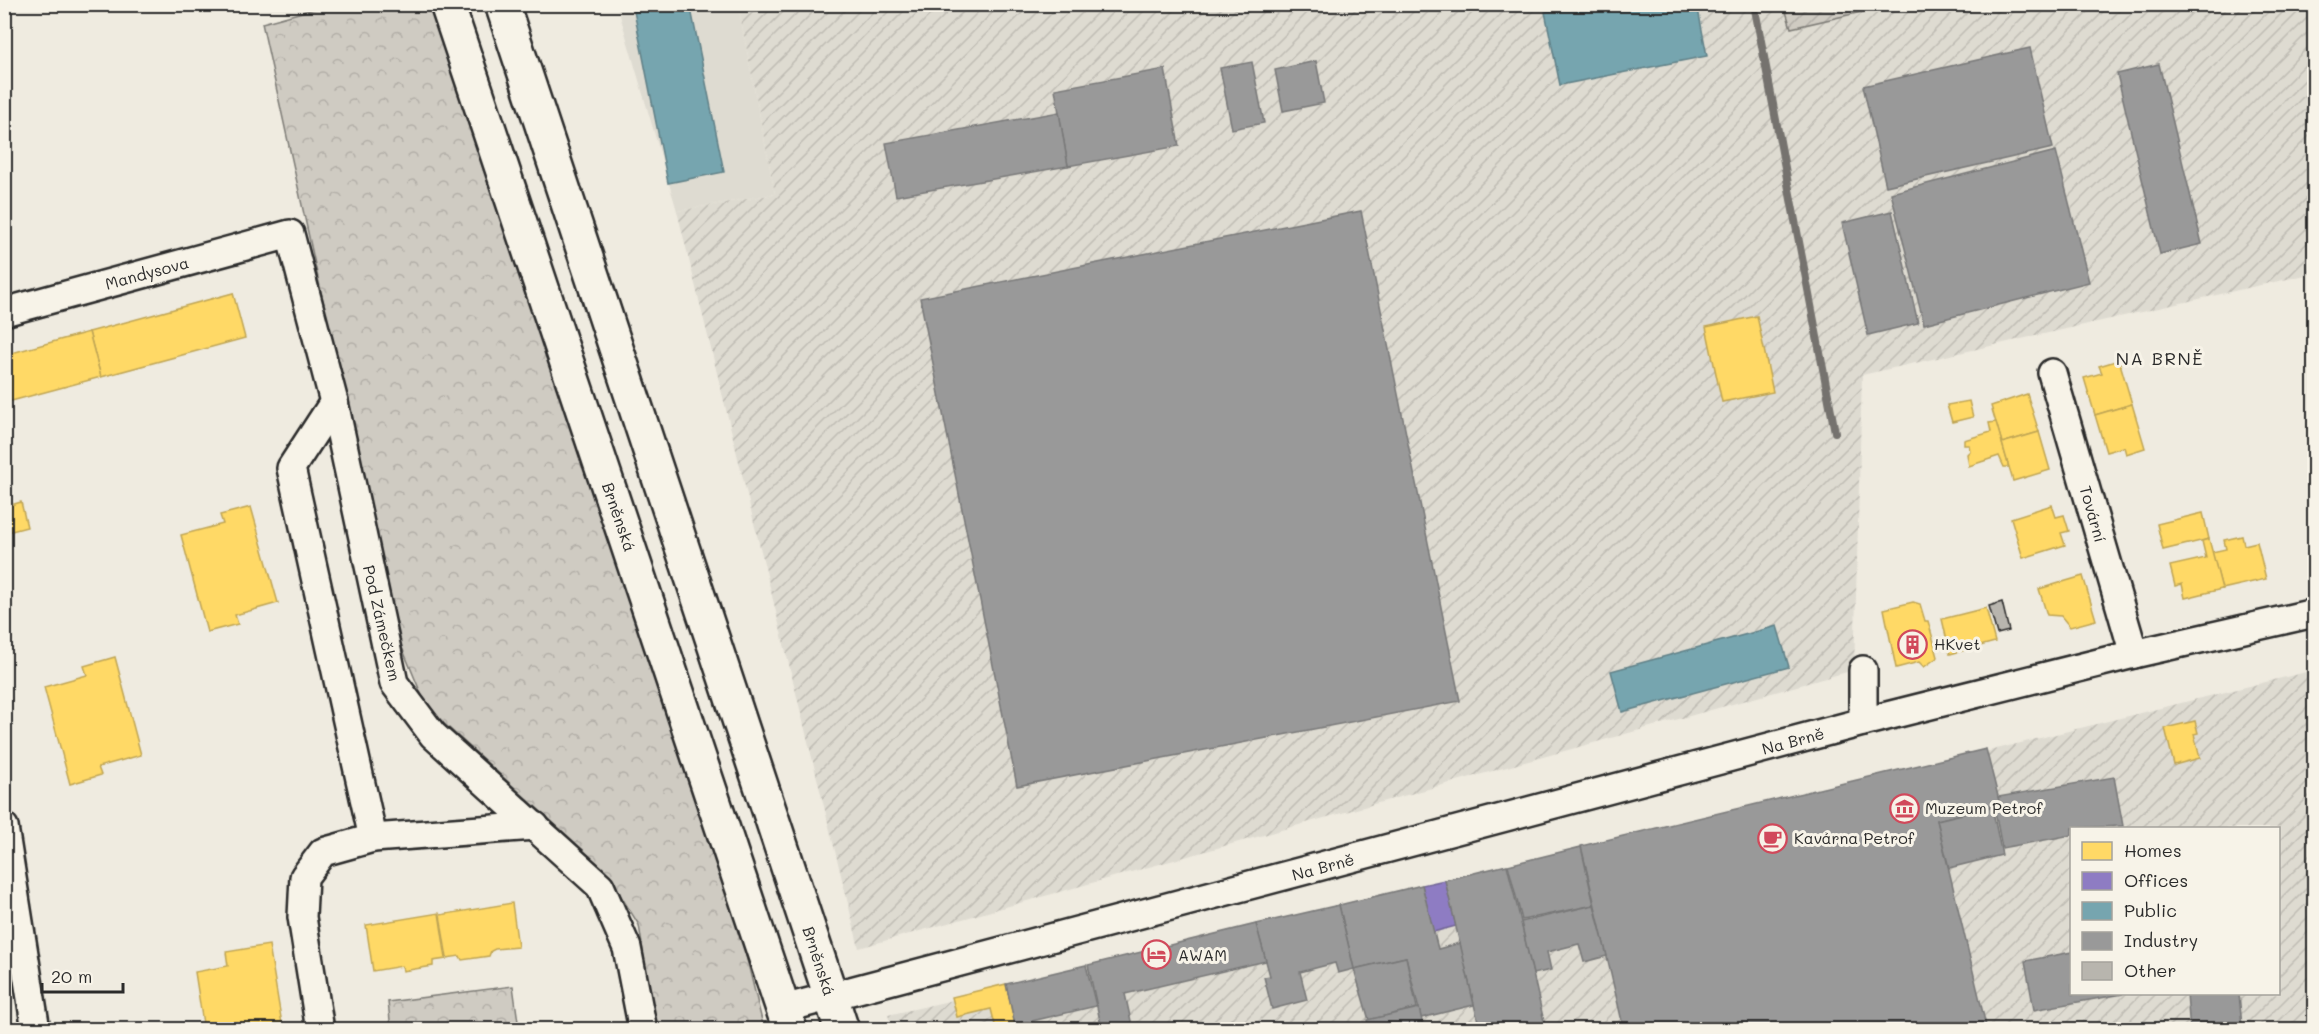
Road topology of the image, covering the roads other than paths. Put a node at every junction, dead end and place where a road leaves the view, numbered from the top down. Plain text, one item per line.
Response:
1 (447, 4) edge
2 (502, 4) edge
3 (290, 234) joint
4 (4, 312) edge
5 (2052, 373) dead end
6 (334, 402) junction
7 (2314, 613) edge
8 (2134, 654) junction
9 (1863, 670) dead end
10 (1863, 722) junction
11 (535, 826) junction
12 (4, 827) edge
13 (372, 838) junction
14 (831, 998) junction
15 (787, 1019) edge
16 (36, 1029) edge
17 (320, 1029) edge
18 (643, 1029) edge
19 (842, 1029) edge

1 - 15 main road, Brněnská
2 - 14 main road, Brněnská
3 - 4 street, Mandysova
3 - 6 street, Pod Zámečkem
5 - 8 street, Tovární
6 - 11 street, Pod Zámečkem
6 - 13 street
7 - 8 street, Na Brně
8 - 10 street, Na Brně
9 - 10 street
10 - 14 street, Na Brně
11 - 13 street
11 - 18 street, Pod Zámečkem
12 - 16 street
13 - 17 street
14 - 15 street, Na Brně
14 - 19 main road, Brněnská

